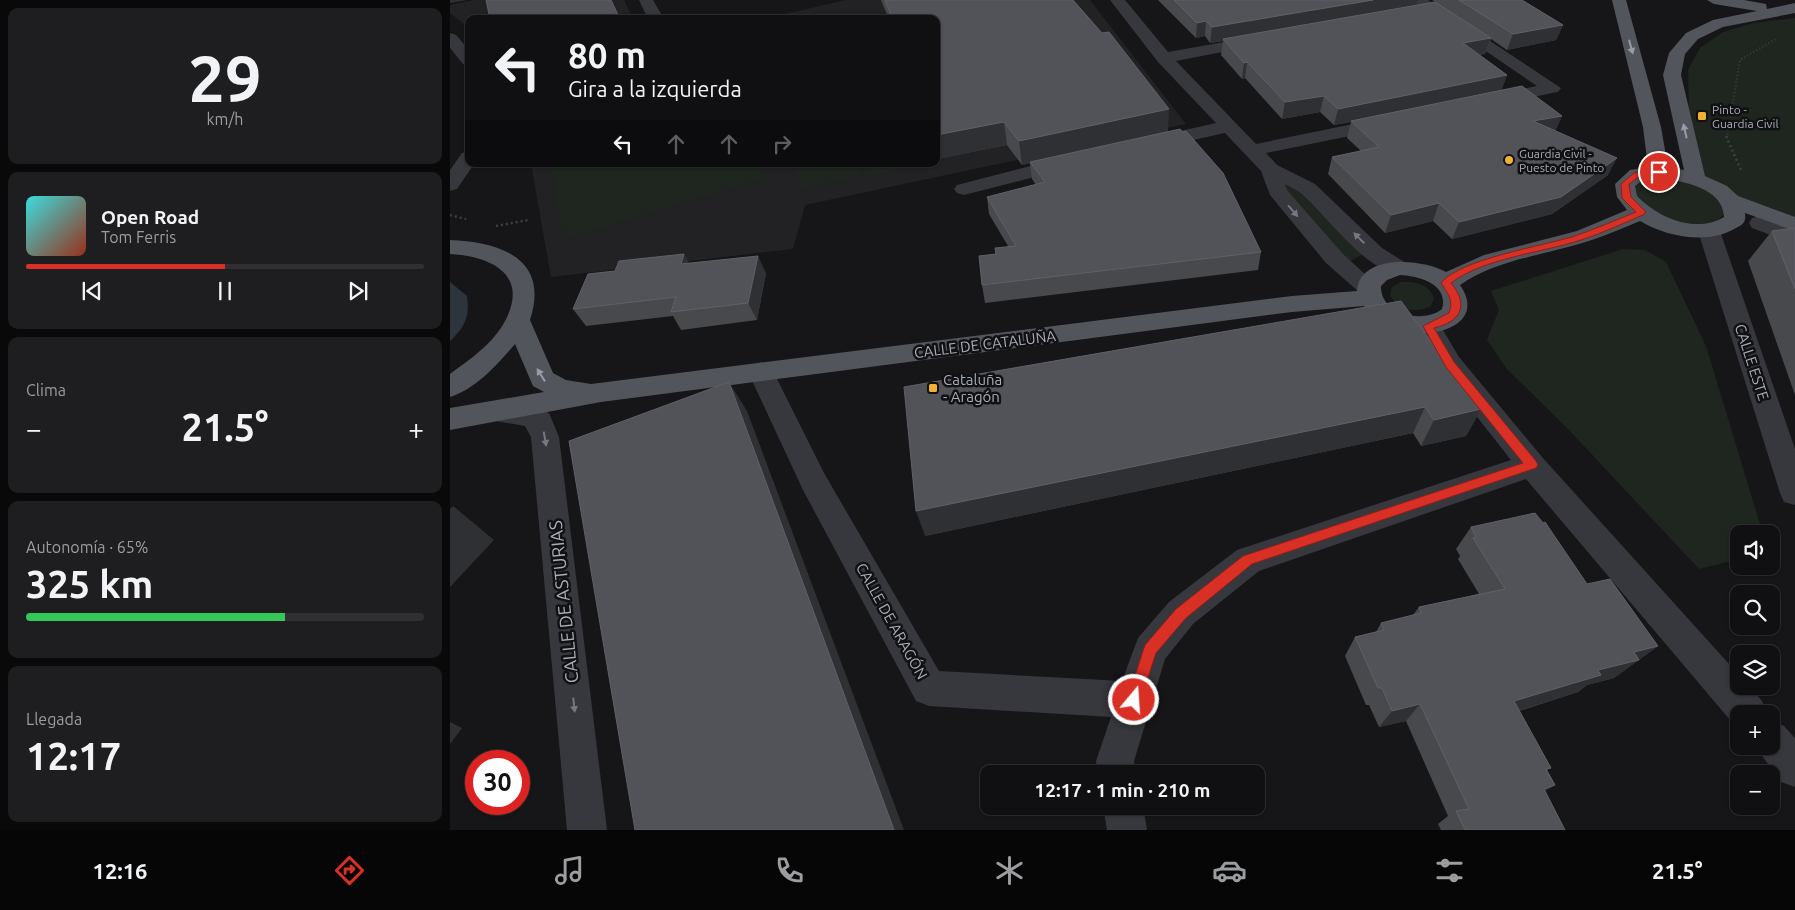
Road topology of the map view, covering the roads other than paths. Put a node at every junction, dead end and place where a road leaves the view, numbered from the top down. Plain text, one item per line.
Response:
1 (646, 0) edge
2 (1116, 0) edge
3 (1619, 0) edge
4 (1714, 0) edge
5 (1416, 7) edge
6 (1795, 8) edge
7 (654, 15) edge
8 (450, 38) edge
9 (1270, 39) edge
10 (465, 55) edge
11 (1164, 58) junction
12 (1475, 104) edge
13 (1408, 118) edge
14 (1229, 126) junction
15 (1134, 147) edge
16 (1253, 150) junction
17 (1087, 158) edge
18 (465, 163) edge
19 (1270, 169) junction
20 (1659, 172) junction
21 (1696, 179) junction
22 (450, 185) edge
23 (964, 190) dead end
24 (1733, 211) junction
25 (1642, 212) junction
26 (1760, 224) junction
27 (1795, 225) edge
28 (1709, 231) junction
29 (1795, 237) edge
30 (450, 247) edge
31 (1398, 268) junction
32 (1446, 283) junction
33 (1368, 293) junction
34 (518, 320) junction
35 (1428, 326) junction
36 (761, 372) junction
37 (450, 387) edge
38 (601, 392) junction
39 (494, 412) junction
40 (450, 419) edge
41 (1532, 465) junction
42 (1795, 493) edge
43 (1134, 700) junction
44 (1741, 705) edge
45 (1780, 750) edge
46 (1116, 765) edge
47 (1795, 768) edge
48 (1124, 815) edge
49 (587, 830) edge
50 (1127, 830) edge

1 - 7 street
2 - 11 street
3 -> 20 main road
4 - 6 main road
5 - 12 street
21 -> 6 main road
8 - 10 street
9 - 11 street
11 - 14 street
13 - 16 street
14 - 15 street
14 - 16 street
16 - 19 street
17 - 23 street
18 - 22 street
31 -> 19 street
19 -> 33 street
20 - 21 main road
20 - 25 main road
21 - 24 main road
24 - 26 main road
24 - 27 main road
24 - 28 main road
25 - 28 main road
25 - 32 main road
26 - 27 main road
26 - 29 street
28 - 42 street, CALLE ESTE
30 - 34 main road
31 - 32 main road
31 - 33 main road
32 - 35 main road
33 - 35 main road
33 - 36 main road, CALLE DE CATALUÑA
34 - 37 main road
38 -> 34 main road
35 - 41 street
36 - 38 main road, CALLE DE CATALUÑA
36 - 43 street, CALLE DE ARAGÓN
38 - 39 main road
39 - 40 main road
39 -> 49 street, CALLE DE ASTURIAS
41 - 43 street
41 - 44 street
43 - 46 street
45 - 47 street
48 - 50 street

